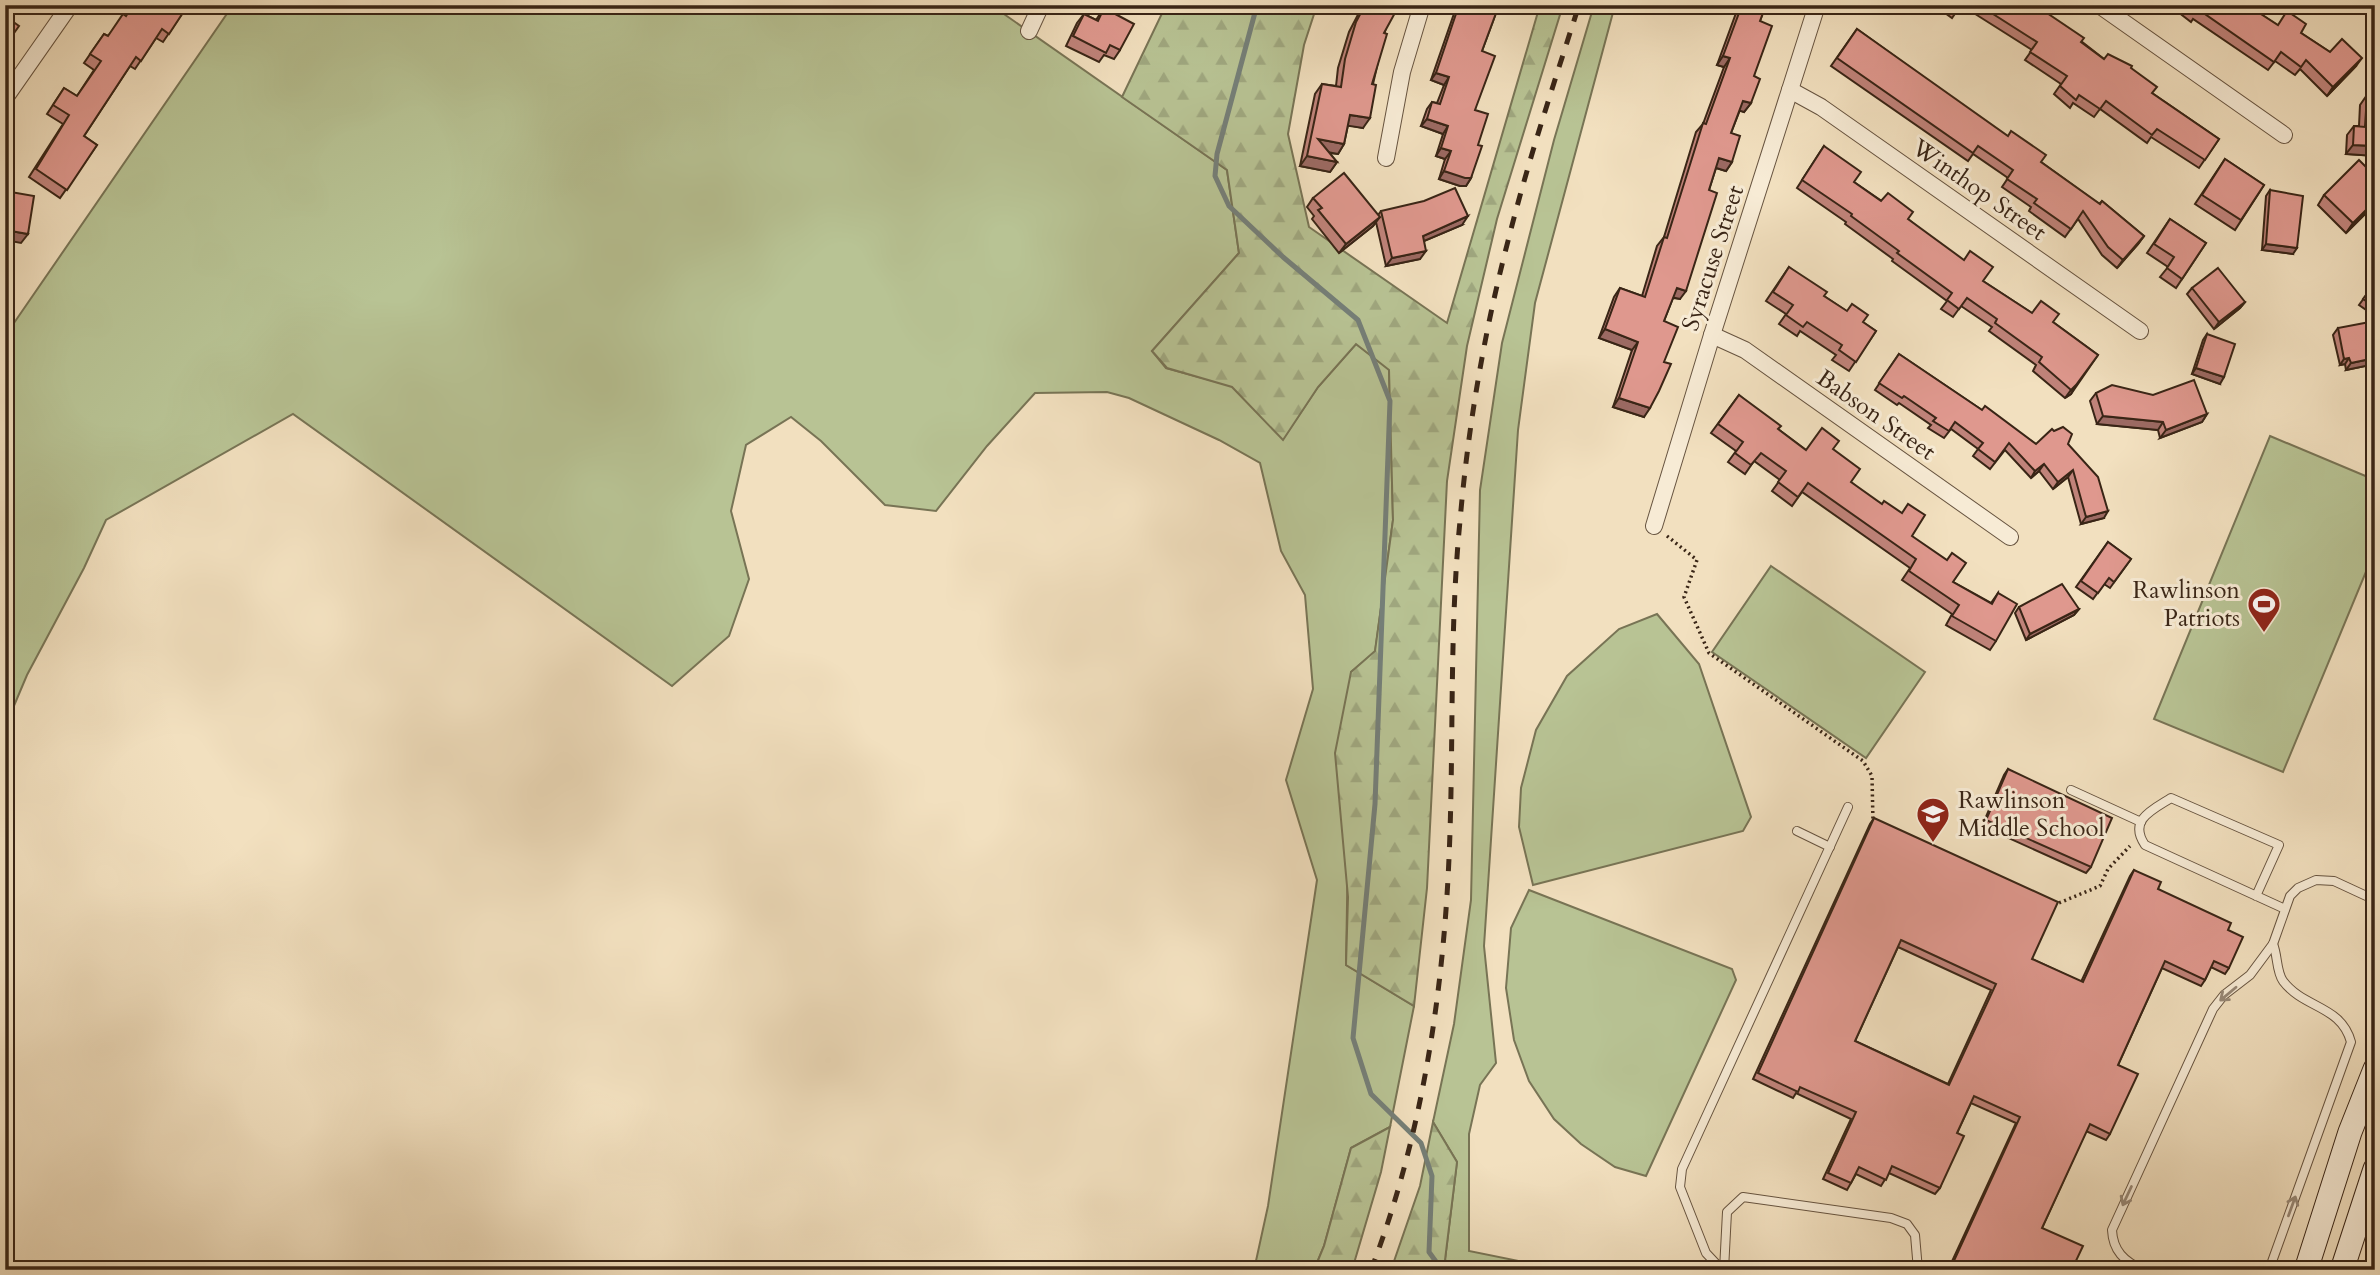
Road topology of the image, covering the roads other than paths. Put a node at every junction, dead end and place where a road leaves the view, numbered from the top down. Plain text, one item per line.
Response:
1 (70, 5) edge
2 (1041, 5) edge
3 (1422, 5) edge
4 (1817, 5) edge
5 (2099, 5) edge
6 (1029, 31) dead end
7 (1790, 90) junction
8 (5, 98) edge
9 (2284, 135) dead end
10 (1386, 158) dead end
11 (2140, 331) dead end
12 (1712, 335) junction
13 (1654, 526) road end
14 (2010, 537) dead end
15 (2071, 790) dead end
16 (1849, 807) dead end
17 (2141, 822) junction
18 (1797, 831) dead end
19 (1830, 847) junction
20 (2256, 895) junction
21 (2375, 900) edge
22 (2285, 909) junction
23 (2273, 944) junction
24 (2375, 1069) edge
25 (2375, 1169) edge
26 (2130, 1267) edge
27 (1723, 1270) edge
28 (1918, 1270) edge
29 (2143, 1270) edge
30 (2269, 1270) edge
31 (2306, 1270) edge
32 (2343, 1270) edge

1 - 8 street
2 - 6 street
3 - 10 street
4 - 7 street, Syracuse Street
5 - 9 street
7 - 11 street, Winthop Street
7 - 12 street, Syracuse Street
12 - 13 street, Syracuse Street
12 - 14 street, Babson Street
15 - 17 lane
16 - 19 lane
17 - 20 lane
17 - 20 lane
18 - 19 lane
19 - 27 lane
20 - 22 lane
21 - 22 lane
22 - 23 lane
23 -> 26 lane
30 -> 23 lane
24 - 31 main road
25 - 32 main road
26 - 29 lane
27 - 28 lane

